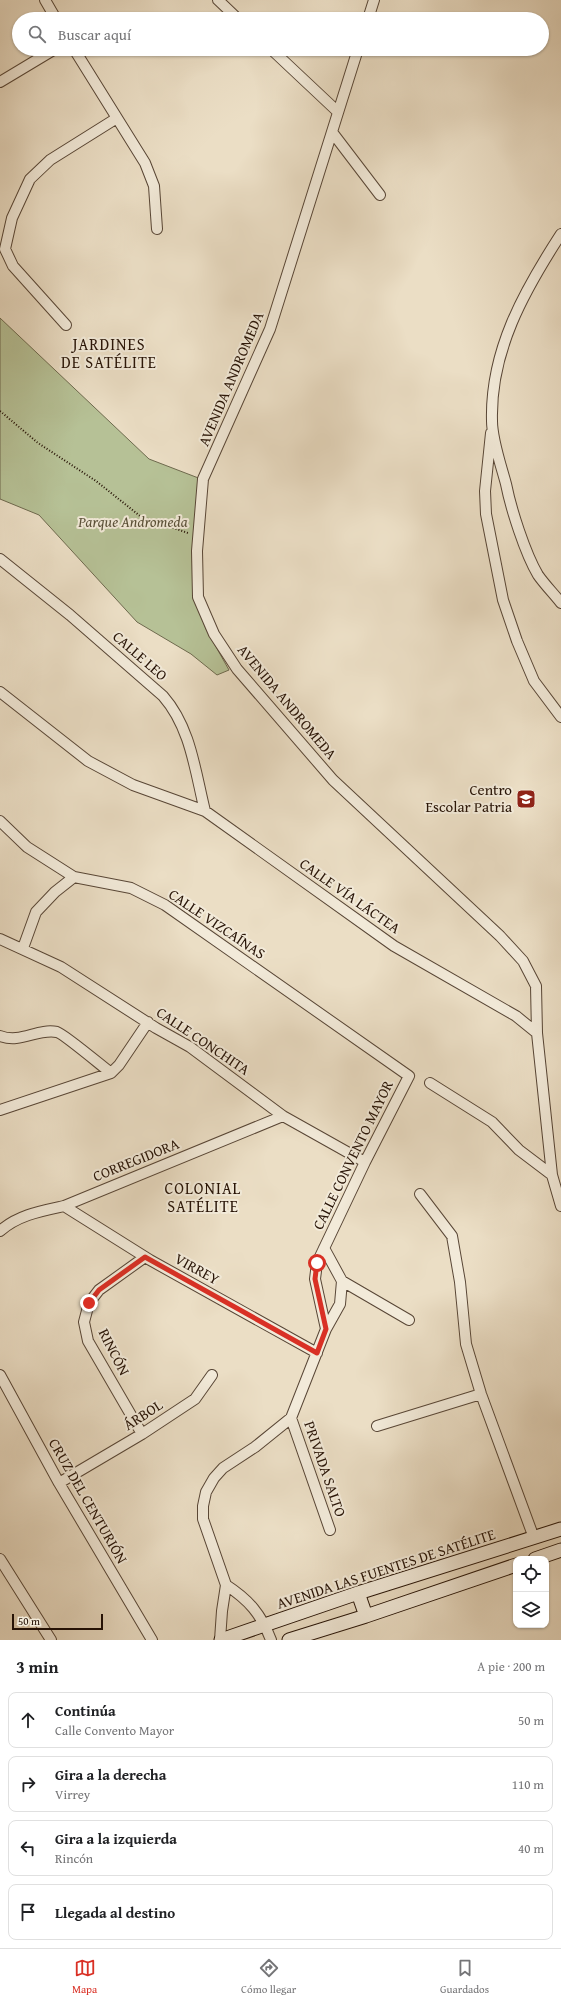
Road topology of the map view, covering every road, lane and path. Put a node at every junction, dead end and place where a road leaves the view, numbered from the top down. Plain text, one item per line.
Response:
1 (45, 0) edge
2 (218, 0) edge
3 (374, 0) edge
4 (52, 12) edge
5 (231, 12) edge
6 (370, 12) edge
7 (44, 56) edge
8 (78, 56) edge
9 (278, 56) edge
10 (356, 56) edge
11 (0, 82) edge
12 (338, 112) junction
13 (117, 118) junction
14 (332, 132) junction
15 (380, 195) dead end
16 (157, 229) dead end
17 (561, 234) edge
18 (66, 326) dead end
19 (0, 410) edge
20 (492, 423) junction
21 (199, 537) junction
22 (0, 559) edge
23 (561, 604) edge
24 (0, 692) edge
25 (561, 717) edge
26 (205, 812) junction
27 (0, 821) edge
28 (74, 877) junction
29 (0, 939) edge
30 (23, 948) junction
31 (148, 1022) junction
32 (537, 1033) junction
33 (0, 1036) edge
34 (111, 1073) junction
35 (409, 1076) joint
36 (430, 1083) dead end
37 (0, 1110) edge
38 (283, 1116) junction
39 (365, 1162) junction
40 (552, 1175) junction
41 (420, 1194) dead end
42 (64, 1206) junction
43 (561, 1206) edge
44 (0, 1231) edge
45 (324, 1248) junction
46 (145, 1257) junction
47 (342, 1281) junction
48 (409, 1320) dead end
49 (326, 1329) junction
50 (317, 1353) junction
51 (0, 1375) edge
52 (212, 1375) dead end
53 (481, 1394) junction
54 (291, 1418) junction
55 (377, 1426) dead end
56 (142, 1434) junction
57 (59, 1483) junction
58 (561, 1529) edge
59 (330, 1530) dead end
60 (534, 1538) junction
61 (561, 1550) edge
62 (544, 1556) edge
63 (0, 1559) edge
64 (513, 1566) edge
65 (226, 1585) junction
66 (358, 1593) junction
67 (366, 1616) junction
68 (265, 1625) junction
69 (51, 1640) edge
70 (152, 1640) edge
71 (221, 1640) edge
72 (270, 1640) edge
73 (289, 1640) edge

1 - 4 street
2 - 5 street
3 - 6 street
7 - 11 street
8 - 13 street
9 - 12 street
10 - 12 street, AVENIDA ANDROMEDA
12 - 14 street, AVENIDA ANDROMEDA
13 - 16 street
13 - 18 street
14 - 15 street
14 - 21 street, AVENIDA ANDROMEDA
17 - 20 street
19 - 21 path
20 - 23 street
20 - 25 street
21 - 32 street, AVENIDA ANDROMEDA
22 - 26 street, CALLE LEO
24 - 26 street, CALLE VÍA LÁCTEA
26 - 32 street, CALLE VÍA LÁCTEA
27 - 28 street, CALLE VIZCAÍNAS
28 - 30 street
28 - 35 street, CALLE VIZCAÍNAS
29 - 30 street, CALLE CONCHITA
30 - 31 street, CALLE CONCHITA
31 - 34 street
31 - 38 street, CALLE CONCHITA
32 - 40 street
33 - 34 street
34 - 37 street
35 - 39 street, CALLE CONVENTO MAYOR
36 - 40 street
38 - 39 street, CALLE CONCHITA
38 - 42 street, CORREGIDORA
39 - 45 street, CALLE CONVENTO MAYOR
40 - 43 street
41 - 53 street
42 - 44 street, CORREGIDORA
42 - 46 street, VIRREY
45 - 47 street, CALLE CONVENTO MAYOR
45 - 49 street, CALLE CONVENTO MAYOR
46 - 50 street, VIRREY
46 - 56 street, RINCÓN
47 - 48 street
47 - 49 street
49 - 50 street
50 - 54 street
51 - 57 street, CRUZ DEL CENTURIÓN
52 - 56 street, ÁRBOL
53 - 55 street
53 - 60 street
54 - 59 street, PRIVADA SALTO
54 - 65 street
56 - 57 street, ÁRBOL
57 - 70 street, CRUZ DEL CENTURIÓN
58 - 60 main road, AVENIDA LAS FUENTES DE SATÉLITE
60 - 66 main road, AVENIDA LAS FUENTES DE SATÉLITE
61 - 62 main road
63 - 69 street
64 - 67 main road
65 - 68 street
65 - 71 street
66 - 67 main road
66 - 68 main road, AVENIDA LAS FUENTES DE SATÉLITE
67 - 73 main road
68 - 71 main road, AVENIDA LAS FUENTES DE SATÉLITE
68 - 72 street

